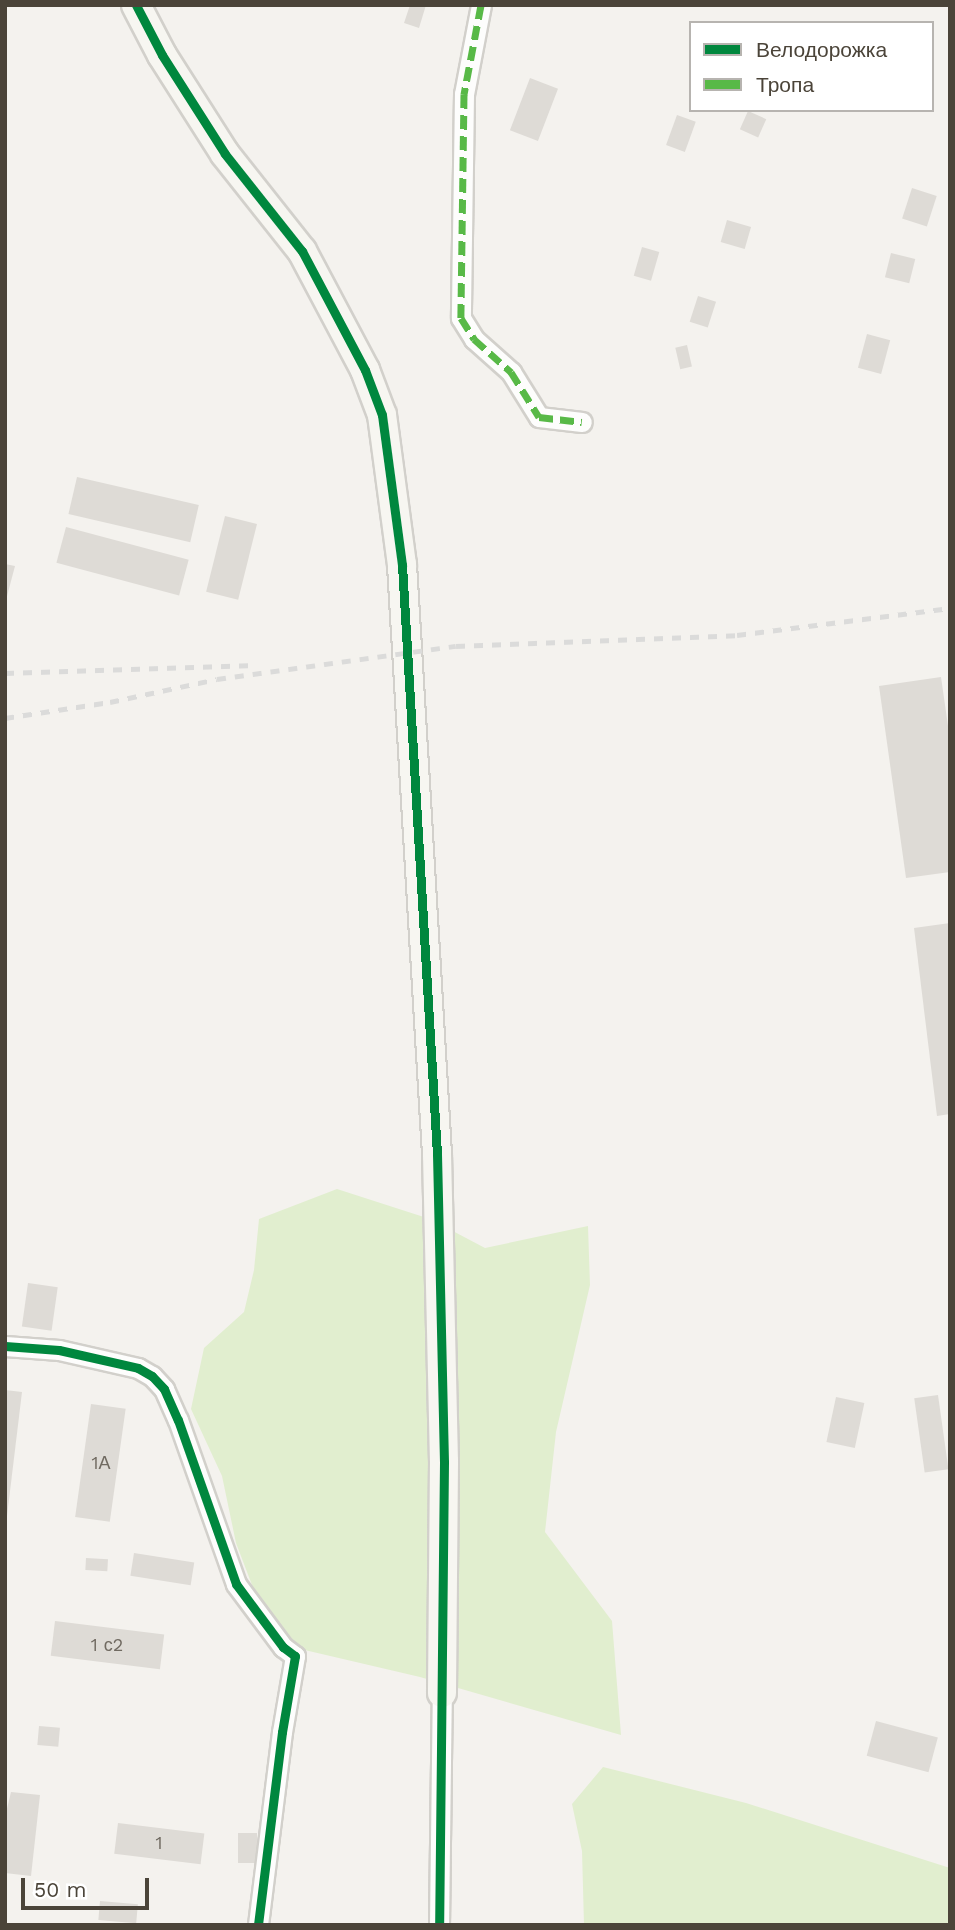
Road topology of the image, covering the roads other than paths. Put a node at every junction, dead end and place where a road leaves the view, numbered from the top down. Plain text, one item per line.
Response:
1 (136, 5) edge
2 (481, 5) edge
3 (582, 422) dead end
4 (5, 1346) edge
5 (442, 1693) joint
6 (258, 1925) edge
7 (439, 1925) edge

1 - 5 street
2 - 3 street
4 - 6 street
5 - 7 street

